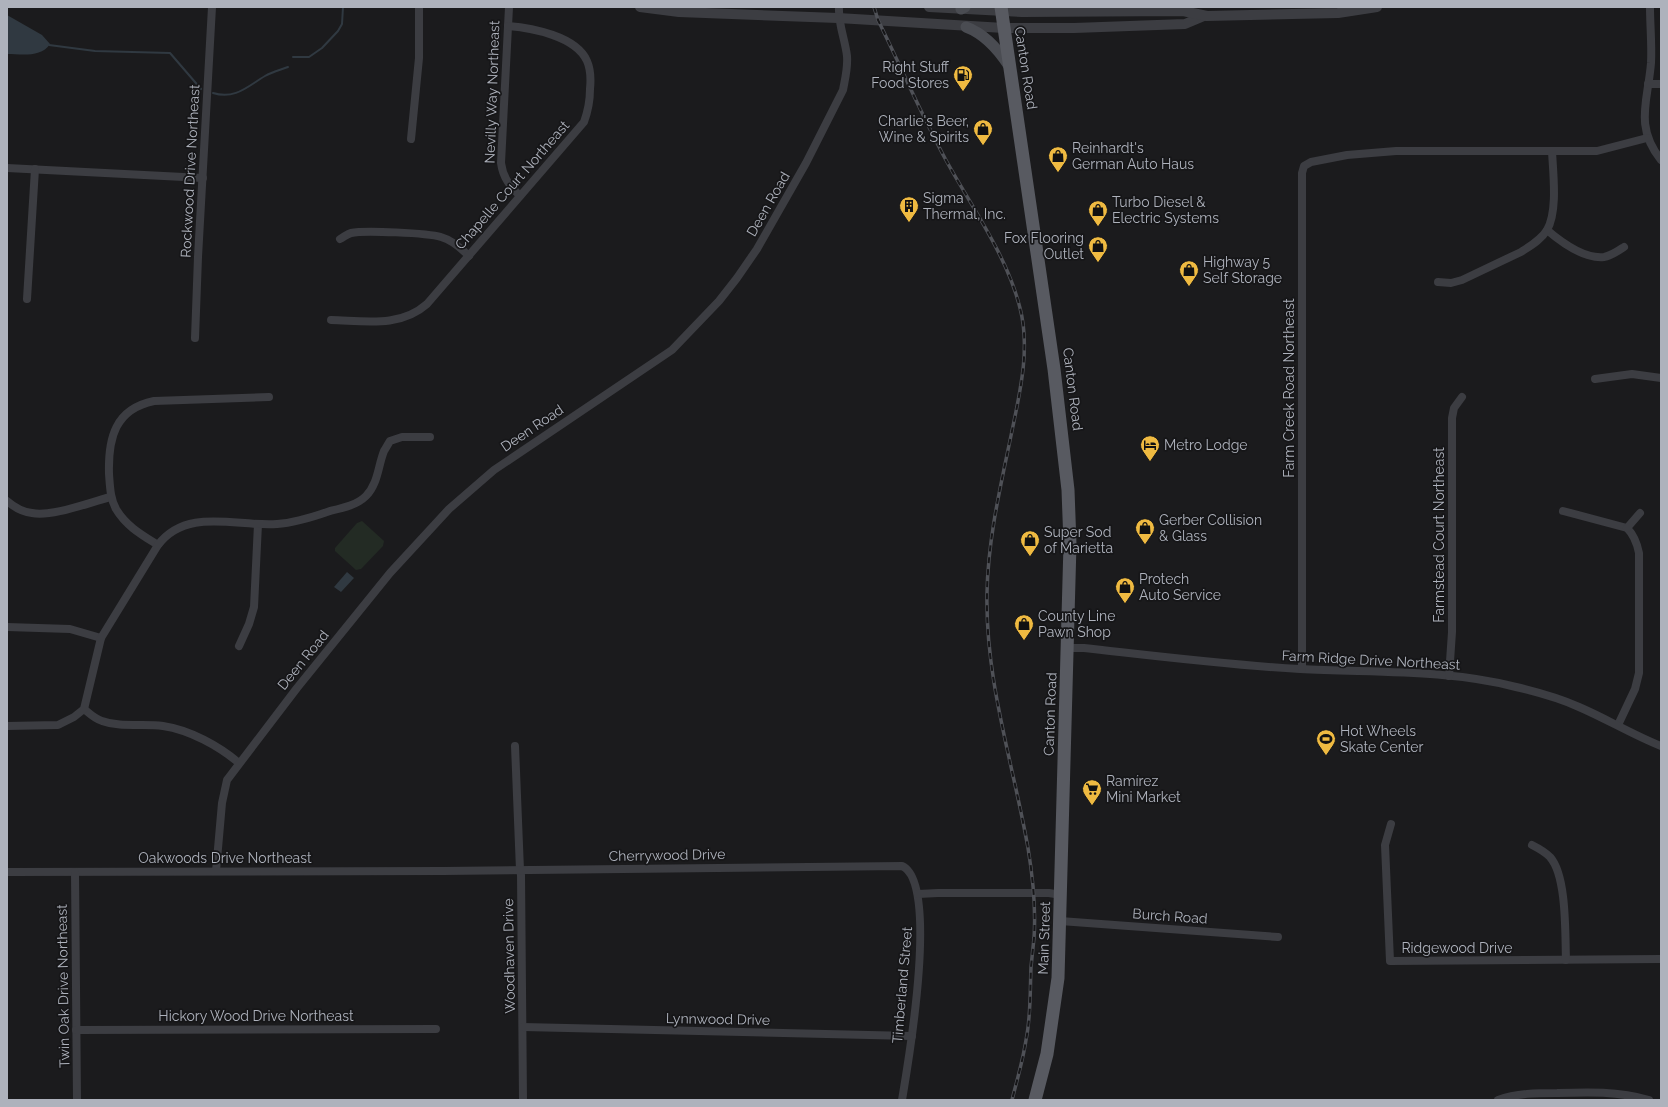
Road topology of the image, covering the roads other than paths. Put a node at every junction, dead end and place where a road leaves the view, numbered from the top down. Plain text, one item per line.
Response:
1 (212, 7) edge
2 (419, 7) edge
3 (509, 7) edge
4 (640, 7) edge
5 (838, 7) edge
6 (929, 7) edge
7 (1377, 7) edge
8 (1650, 7) edge
9 (963, 8) edge
10 (1001, 9) edge
11 (1204, 16) junction
12 (838, 18) junction
13 (508, 26) junction
14 (966, 27) junction
15 (1004, 28) junction
16 (1010, 68) junction
17 (1648, 84) junction
18 (1661, 84) edge
19 (1647, 138) junction
20 (411, 139) dead end
21 (1552, 151) junction
22 (1661, 160) edge
23 (7, 168) edge
24 (36, 169) junction
25 (203, 178) junction
26 (520, 196) junction
27 (1547, 230) junction
28 (340, 239) dead end
29 (1624, 247) dead end
30 (469, 256) junction
31 (1438, 282) dead end
32 (28, 299) dead end
33 (331, 320) dead end
34 (195, 338) dead end
35 (1661, 378) edge
36 (1595, 379) dead end
37 (269, 397) dead end
38 (1462, 397) dead end
39 (430, 438) dead end
40 (111, 497) junction
41 (7, 501) edge
42 (1563, 511) dead end
43 (1640, 513) dead end
44 (258, 524) junction
45 (1627, 528) junction
46 (158, 545) junction
47 (7, 628) edge
48 (101, 638) junction
49 (239, 646) dead end
50 (1068, 648) junction
51 (1302, 669) junction
52 (1449, 676) junction
53 (84, 710) junction
54 (1618, 725) junction
55 (7, 726) edge
56 (515, 746) dead end
57 (1661, 746) edge
58 (240, 763) junction
59 (1065, 775) joint
60 (1390, 824) dead end
61 (1532, 844) dead end
62 (891, 866) joint
63 (520, 870) junction
64 (216, 871) junction
65 (443, 871) joint
66 (7, 872) edge
67 (75, 872) junction
68 (918, 894) junction
69 (1061, 895) junction
70 (1060, 921) junction
71 (1278, 937) dead end
72 (1661, 959) edge
73 (1566, 960) junction
74 (523, 1027) junction
75 (436, 1029) dead end
76 (76, 1030) junction
77 (912, 1036) junction
78 (77, 1100) edge
79 (523, 1100) edge
80 (902, 1100) edge
81 (1035, 1100) edge
82 (1498, 1100) edge
83 (1649, 1100) edge

1 - 25 street, Rockwood Drive Northeast
2 - 20 street
3 - 13 street, Nevilly Way Northeast
4 - 12 street
5 - 12 street, Deen Road
6 - 9 street
7 - 11 street
8 - 17 street
9 - 10 street
10 - 11 street
10 - 15 main road, Canton Road
11 - 15 street
12 - 14 street
12 - 58 street, Deen Road
13 - 26 street, Nevilly Way Northeast
13 - 26 street, Chapelle Court Northeast
14 - 15 street
14 - 16 main road
15 - 16 main road, Canton Road
16 - 50 main road, Canton Road
17 - 18 street
17 - 19 street
19 - 21 street, Farm Creek Road Northeast
19 - 22 street
21 - 27 street
21 - 51 street, Farm Creek Road Northeast
23 - 24 street
24 - 25 street
24 - 32 street
25 - 34 street, Rockwood Drive Northeast
26 - 30 street, Chapelle Court Northeast
27 - 29 street
27 - 31 street
28 - 30 street
30 - 33 street, Chapelle Court Northeast
35 - 36 street
37 - 40 street
38 - 52 street, Farmstead Court Northeast
39 - 44 street
40 - 41 street
40 - 46 street
42 - 45 street
43 - 45 street
44 - 46 street
44 - 49 street
45 - 54 street
46 - 48 street
47 - 48 street
48 - 53 street
50 - 51 street, Farm Ridge Drive Northeast
50 - 59 main road, Canton Road
51 - 52 street, Farm Ridge Drive Northeast
52 - 54 street, Farm Ridge Drive Northeast
53 - 55 street
53 - 58 street
54 - 57 street, Farm Ridge Drive Northeast
56 - 63 street, Woodhaven Drive
58 - 64 street, Deen Road
59 - 69 main road, Main Street
60 - 73 street, Ridgewood Drive
61 - 73 street
62 - 63 street, Cherrywood Drive
62 - 68 street, Timberland Street
63 - 65 street, Cherrywood Drive
63 - 74 street, Woodhaven Drive
64 - 65 street, Oakwoods Drive Northeast
64 - 67 street, Oakwoods Drive Northeast
66 - 67 street, Oakwoods Drive Northeast
67 - 76 street, Twin Oak Drive Northeast
68 - 69 street
68 - 77 street, Timberland Street
69 - 70 main road, Main Street
70 - 71 street, Burch Road
70 - 81 main road, Main Street
72 - 73 street, Ridgewood Drive
74 - 77 street, Lynnwood Drive
74 - 79 street, Woodhaven Drive
75 - 76 street, Hickory Wood Drive Northeast
76 - 78 street, Twin Oak Drive Northeast
77 - 80 street, Timberland Street
82 - 83 street

